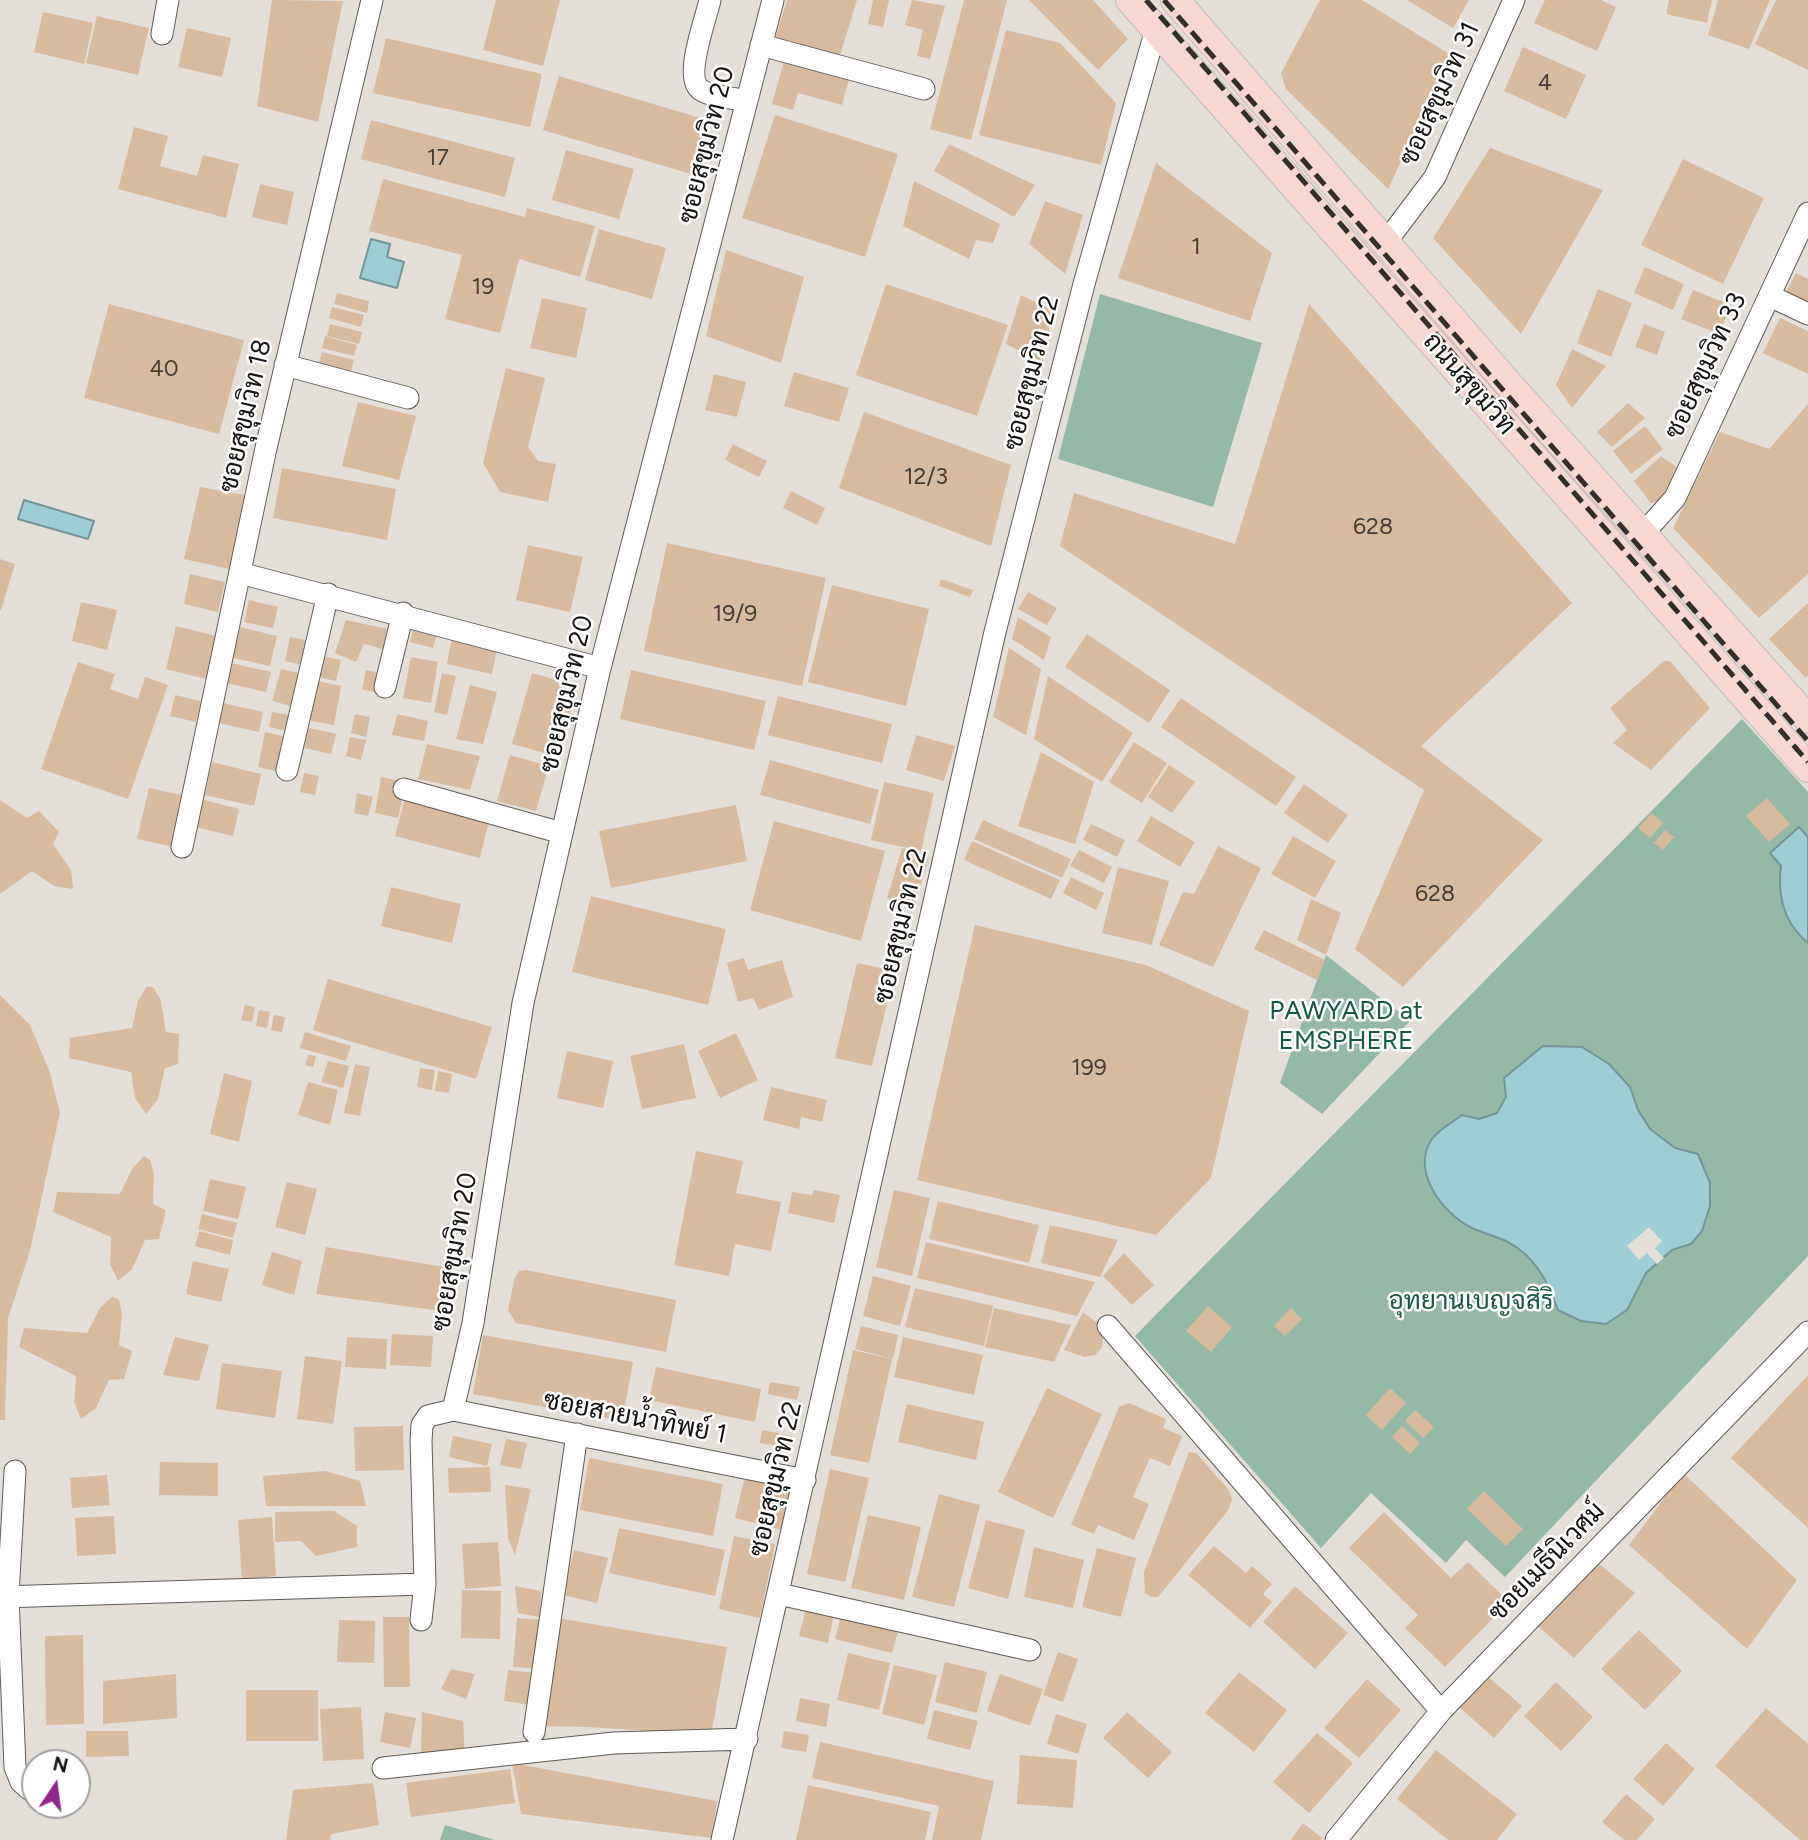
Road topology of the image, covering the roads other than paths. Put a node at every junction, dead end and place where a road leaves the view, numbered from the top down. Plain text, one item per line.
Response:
1 (168, 0) edge
2 (372, 0) edge
3 (710, 0) edge
4 (1130, 0) edge
5 (1514, 0) edge
6 (770, 1) edge
7 (1178, 4) edge
8 (1156, 29) junction
9 (162, 34) dead end
10 (761, 46) junction
11 (924, 89) dead end
12 (745, 100) junction
13 (1808, 213) edge
14 (1386, 242) junction
15 (1363, 265) junction
16 (1770, 296) junction
17 (1808, 314) edge
18 (285, 365) junction
19 (408, 398) dead end
20 (1642, 535) junction
21 (240, 573) junction
22 (328, 594) junction
23 (402, 613) junction
24 (600, 668) junction
25 (385, 687) dead end
26 (1808, 719) edge
27 (1808, 768) edge
28 (288, 770) dead end
29 (404, 789) dead end
30 (562, 833) junction
31 (182, 846) dead end
32 (1108, 1326) dead end
33 (1808, 1332) edge
34 (453, 1410) junction
35 (577, 1434) junction
36 (15, 1471) dead end
37 (805, 1480) junction
38 (425, 1584) junction
39 (779, 1594) junction
40 (4, 1596) edge
41 (421, 1620) dead end
42 (1030, 1650) dead end
43 (1441, 1711) junction
44 (534, 1732) dead end
45 (747, 1739) junction
46 (383, 1768) dead end
47 (21, 1782) edge
48 (722, 1840) edge
49 (1336, 1840) edge

1 - 9 street
2 - 18 street, ซอยสุขุมวิท 18
3 - 12 street
4 - 8 main road, ถนนสุขุมวิท
5 - 14 street, ซอยสุขุมวิท 31
6 - 10 street, ซอยสุขุมวิท 20
7 - 8 main road
7 - 14 main road, ถนนสุขุมวิท
8 - 15 main road, ถนนสุขุมวิท
8 - 37 street, ซอยสุขุมวิท 22
10 - 11 street
10 - 12 street, ซอยสุขุมวิท 20
12 - 24 street, ซอยสุขุมวิท 20
13 - 16 street, ซอยสุขุมวิท 33
14 - 15 main road
14 - 20 main road, ถนนสุขุมวิท
15 - 27 main road, ถนนสุขุมวิท
16 - 17 street
16 - 20 street, ซอยสุขุมวิท 33
18 - 19 street
18 - 21 street, ซอยสุขุมวิท 18
20 - 26 main road, ถนนสุขุมวิท
21 - 22 street
21 - 31 street, ซอยสุขุมวิท 18
22 - 23 street
22 - 28 street
23 - 24 street
23 - 25 street
24 - 30 street, ซอยสุขุมวิท 20
29 - 30 street
30 - 34 street, ซอยสุขุมวิท 20
32 - 43 street
33 - 43 street, ซอยเมธีนิเวศม์
34 - 35 street, ซอยสายน้ำทิพย์ 1
34 - 38 street
35 - 37 street, ซอยสายน้ำทิพย์ 1
35 - 44 street
36 - 40 street
37 - 39 street, ซอยสุขุมวิท 22
38 - 40 street
38 - 41 street
39 - 42 street
39 - 45 street, ซอยสุขุมวิท 22
40 - 47 street
43 - 49 street, ซอยเมธีนิเวศม์
45 - 46 street
45 - 48 street, ซอยสุขุมวิท 22

